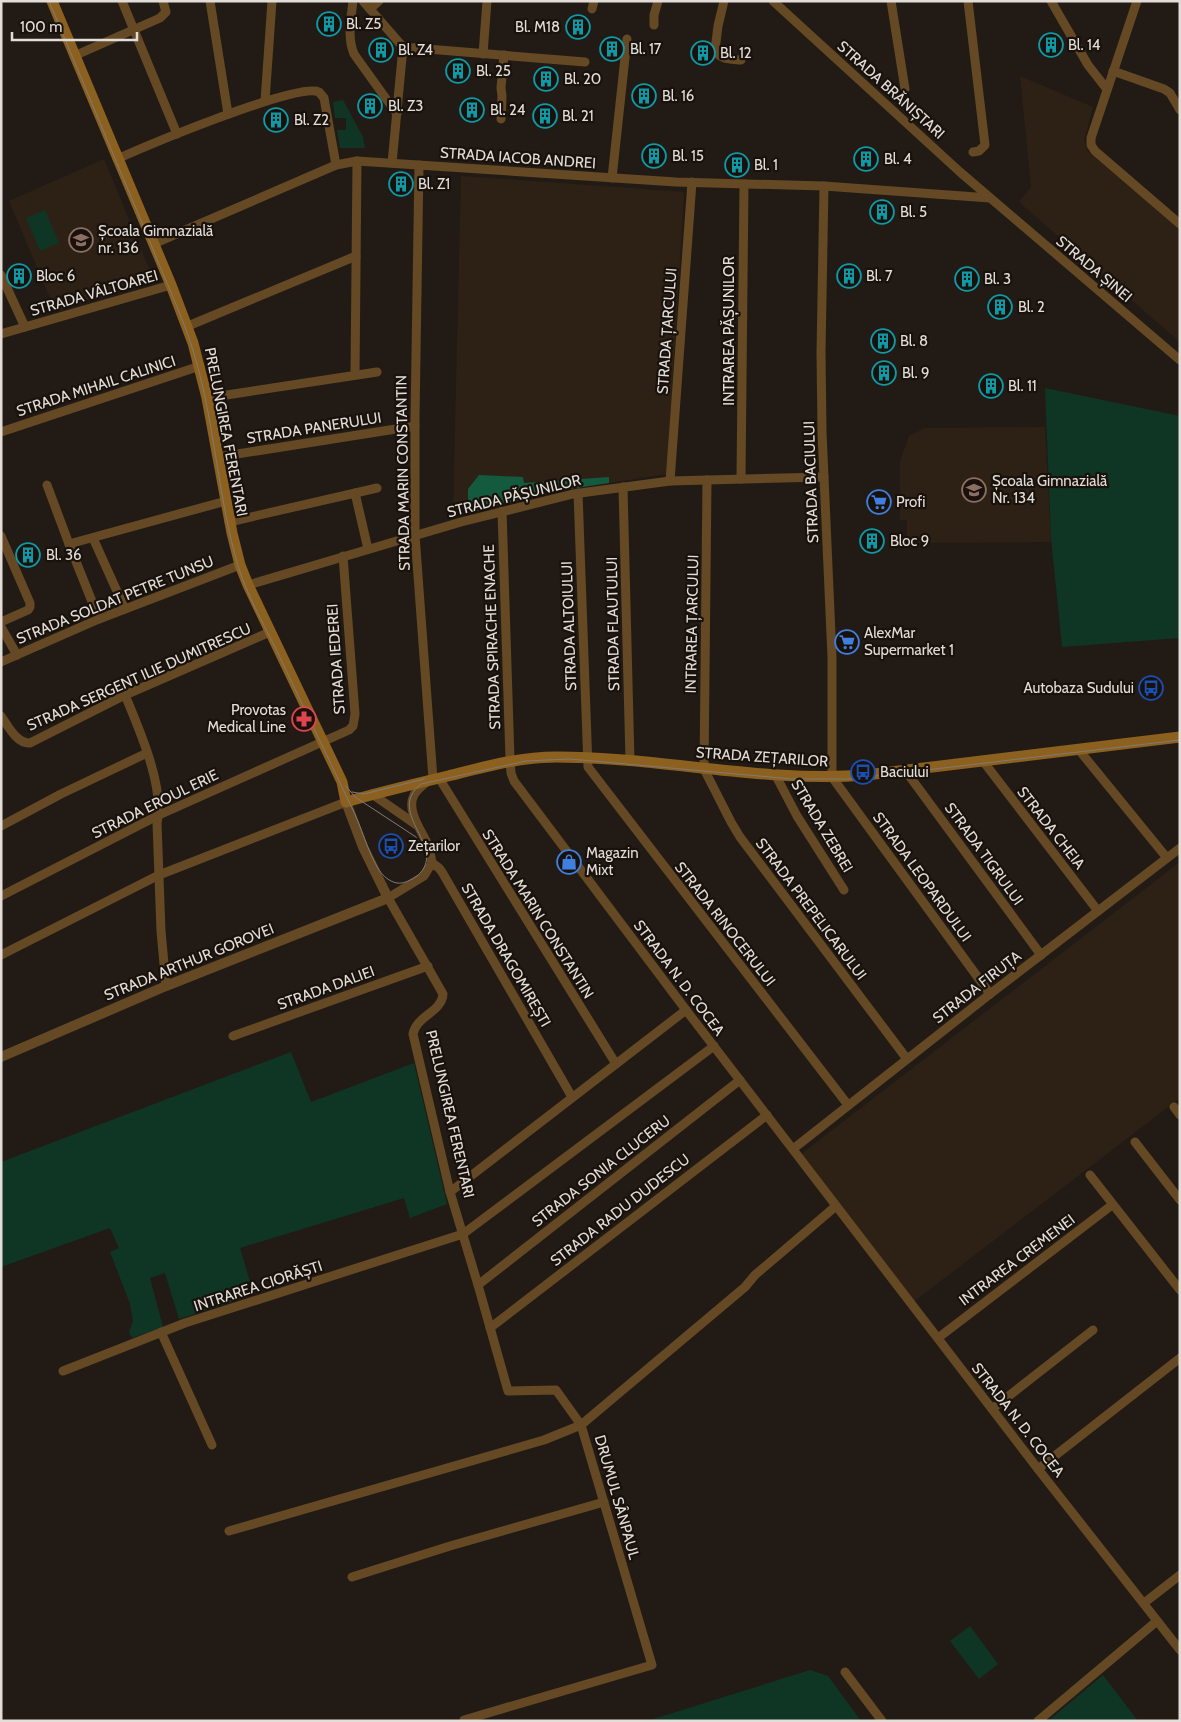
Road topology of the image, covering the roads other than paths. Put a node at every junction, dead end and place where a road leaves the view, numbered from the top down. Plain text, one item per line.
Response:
1 (52, 1) edge
2 (122, 1) edge
3 (163, 1) edge
4 (210, 1) edge
5 (272, 1) edge
6 (353, 1) edge
7 (364, 1) edge
8 (379, 1) edge
9 (487, 1) edge
10 (658, 1) edge
11 (724, 1) edge
12 (773, 1) edge
13 (892, 1) edge
14 (968, 1) edge
15 (1051, 1) edge
16 (1137, 1) edge
17 (370, 9) junction
18 (654, 25) dead end
19 (134, 30) junction
20 (627, 39) dead end
21 (403, 47) junction
22 (482, 54) junction
23 (504, 55) junction
24 (74, 56) junction
25 (741, 60) dead end
26 (586, 62) dead end
27 (1112, 71) junction
28 (1106, 88) junction
29 (906, 89) dead end
30 (265, 101) junction
31 (1180, 110) edge
32 (228, 114) junction
33 (397, 114) junction
34 (501, 118) dead end
35 (177, 134) junction
36 (973, 152) dead end
37 (117, 158) junction
38 (357, 161) junction
39 (392, 163) junction
40 (336, 165) junction
41 (419, 165) junction
42 (612, 178) junction
43 (692, 182) junction
44 (744, 184) junction
45 (824, 186) junction
46 (990, 198) junction
47 (1180, 224) edge
48 (153, 244) junction
49 (356, 256) junction
50 (1, 275) edge
51 (171, 285) junction
52 (188, 326) junction
53 (25, 327) junction
54 (1, 334) edge
55 (1180, 360) edge
56 (200, 366) junction
57 (377, 372) dead end
58 (355, 375) junction
59 (207, 398) junction
60 (414, 426) junction
61 (1, 432) edge
62 (218, 458) junction
63 (824, 477) junction
64 (741, 479) junction
65 (707, 480) junction
66 (670, 481) junction
67 (47, 485) dead end
68 (623, 487) junction
69 (377, 488) dead end
70 (355, 493) junction
71 (578, 493) junction
72 (226, 501) junction
73 (502, 511) junction
74 (229, 522) junction
75 (415, 535) junction
76 (1, 536) edge
77 (93, 538) junction
78 (69, 544) junction
79 (368, 549) junction
80 (343, 556) junction
81 (240, 565) junction
82 (248, 585) junction
83 (125, 609) junction
84 (99, 619) junction
85 (1, 622) edge
86 (1, 627) edge
87 (270, 632) junction
88 (16, 655) junction
89 (1, 662) edge
90 (125, 695) junction
91 (1, 716) edge
92 (1180, 737) edge
93 (323, 742) junction
94 (1079, 750) junction
95 (147, 753) junction
96 (587, 758) junction
97 (510, 761) junction
98 (630, 761) junction
99 (982, 761) junction
100 (704, 769) junction
101 (905, 770) junction
102 (776, 776) junction
103 (832, 777) junction
104 (434, 779) junction
105 (342, 782) junction
106 (372, 794) junction
107 (346, 802) junction
108 (159, 815) junction
109 (1, 826) edge
110 (418, 826) junction
111 (1180, 848) edge
112 (1167, 858) junction
113 (432, 863) junction
114 (159, 875) junction
115 (844, 890) dead end
116 (1, 896) edge
117 (388, 898) junction
118 (1098, 911) junction
119 (1, 955) edge
120 (1041, 955) junction
121 (428, 966) junction
122 (166, 986) junction
123 (990, 994) junction
124 (686, 1010) junction
125 (233, 1036) dead end
126 (714, 1046) junction
127 (1, 1057) edge
128 (907, 1059) junction
129 (616, 1064) junction
130 (740, 1080) junction
131 (572, 1098) junction
132 (848, 1105) junction
133 (767, 1115) junction
134 (1135, 1142) dead end
135 (793, 1149) junction
136 (1090, 1175) dead end
137 (450, 1192) junction
138 (1180, 1200) edge
139 (1112, 1204) junction
140 (836, 1206) junction
141 (463, 1234) junction
142 (478, 1285) junction
143 (1180, 1290) edge
144 (490, 1328) junction
145 (1093, 1330) dead end
146 (162, 1332) junction
147 (938, 1338) junction
148 (1180, 1358) edge
149 (63, 1371) dead end
150 (508, 1392) joint
151 (992, 1409) junction
152 (581, 1425) junction
153 (212, 1446) dead end
154 (1038, 1470) junction
155 (604, 1502) junction
156 (229, 1531) dead end
157 (1180, 1575) edge
158 (352, 1577) dead end
159 (1144, 1603) junction
160 (1157, 1621) junction
161 (1180, 1650) edge
162 (846, 1672) dead end
163 (464, 1720) edge
164 (882, 1721) edge
165 (1038, 1721) edge

1 - 24 main road, PRELUNGIREA FERENTARI
2 - 19 street
3 - 19 street
4 - 32 street
5 - 30 street
6 - 33 street
7 - 17 street
8 - 17 street
9 - 22 street
10 - 18 street
11 - 25 street
12 - 46 street, STRADA BRĂNIȘTARI
13 - 29 street
14 - 36 street
15 - 28 street
16 - 27 street
17 - 21 street
19 - 24 street
19 - 35 street
20 - 42 street
21 - 22 street
21 - 33 street
22 - 23 street
23 - 26 street
23 - 34 street
24 - 37 main road, PRELUNGIREA FERENTARI
27 - 28 street
27 - 31 street
28 - 47 street
30 - 32 street
30 - 40 street
32 - 35 street
33 - 39 street
35 - 37 street
37 - 48 main road, PRELUNGIREA FERENTARI
38 - 39 street, STRADA IACOB ANDREI
38 - 40 street, STRADA IACOB ANDREI
38 - 49 street
39 - 41 street, STRADA IACOB ANDREI
40 - 48 street, STRADA IACOB ANDREI
41 - 42 street, STRADA IACOB ANDREI
41 - 60 street, STRADA MARIN CONSTANTIN
42 - 43 street, STRADA IACOB ANDREI
43 - 44 street, STRADA IACOB ANDREI
43 - 66 street, STRADA ȚARCULUI
44 - 45 street, STRADA IACOB ANDREI
44 - 64 street, INTRAREA PĂȘUNILOR
45 - 46 street, STRADA IACOB ANDREI
45 - 63 street, STRADA BACIULUI
46 - 55 street, STRADA ȘINEI
48 - 51 main road, PRELUNGIREA FERENTARI
49 - 52 street
49 - 58 street
50 - 53 street, STRADA VÂLTOAREI
51 - 52 main road, PRELUNGIREA FERENTARI
51 - 53 street, STRADA VÂLTOAREI
52 - 56 main road, PRELUNGIREA FERENTARI
53 - 54 street, STRADA VÂLTOAREI
56 - 59 main road, PRELUNGIREA FERENTARI
56 - 61 street, STRADA MIHAIL CALINICI
57 - 58 street
58 - 59 street
59 - 62 main road, PRELUNGIREA FERENTARI
60 - 62 street, STRADA PANERULUI
60 - 75 street, STRADA MARIN CONSTANTIN
62 - 72 main road, PRELUNGIREA FERENTARI
63 - 64 street, STRADA PĂȘUNILOR
63 - 103 street, STRADA BACIULUI
64 - 65 street, STRADA PĂȘUNILOR
65 - 66 street, STRADA PĂȘUNILOR
65 - 100 street, INTRAREA ȚARCULUI
66 - 68 street, STRADA PĂȘUNILOR
67 - 78 street
68 - 71 street, STRADA PĂȘUNILOR
68 - 98 street, STRADA FLAUTULUI
69 - 70 street
70 - 74 street
70 - 79 street
71 - 73 street, STRADA PĂȘUNILOR
71 - 96 street, STRADA ALTOIULUI
72 - 74 main road, PRELUNGIREA FERENTARI
72 - 77 street
73 - 75 street, STRADA PĂȘUNILOR
73 - 97 street, STRADA SPIRACHE ENACHE
74 - 81 main road, PRELUNGIREA FERENTARI
75 - 79 street, STRADA PĂȘUNILOR
75 - 104 street, STRADA MARIN CONSTANTIN
76 - 85 street
77 - 78 street
77 - 83 street
78 - 84 street
79 - 80 street, STRADA PĂȘUNILOR
80 - 82 street, STRADA PĂȘUNILOR
80 - 93 street, STRADA IEDEREI
81 - 82 main road, PRELUNGIREA FERENTARI
81 - 83 street, STRADA SOLDAT PETRE TUNSU
82 - 87 main road, PRELUNGIREA FERENTARI
83 - 84 street, STRADA SOLDAT PETRE TUNSU
84 - 88 street, STRADA SOLDAT PETRE TUNSU
86 - 88 street
87 - 90 street, STRADA SERGENT ILIE DUMITRESCU
87 - 93 main road, PRELUNGIREA FERENTARI
88 - 89 street, STRADA SOLDAT PETRE TUNSU
90 - 91 street, STRADA SERGENT ILIE DUMITRESCU
90 - 95 street
92 - 94 main road, STRADA ZEȚARILOR
93 - 105 main road, PRELUNGIREA FERENTARI
93 - 108 street, STRADA EROUL ERIE
94 - 99 main road, STRADA ZEȚARILOR
94 - 112 street
95 - 108 street
95 - 109 street
96 - 97 main road, STRADA ZEȚARILOR
96 - 98 main road, STRADA ZEȚARILOR
96 - 132 street, STRADA RINOCERULUI
97 - 104 main road, STRADA ZEȚARILOR
97 - 124 street, STRADA N. D. COCEA
98 - 100 main road, STRADA ZEȚARILOR
99 - 101 main road, STRADA ZEȚARILOR
99 - 118 street, STRADA CHEIA
100 - 102 main road, STRADA ZEȚARILOR
100 - 128 street, STRADA PREPELICARULUI
101 - 103 main road, STRADA ZEȚARILOR
101 - 120 street, STRADA TIGRULUI
102 - 103 main road, STRADA ZEȚARILOR
102 - 115 street, STRADA ZEBREI
103 - 123 street, STRADA LEOPARDULUI
104 - 106 main road, STRADA ZEȚARILOR
104 - 110 street, STRADA DRAGOMIREȘTI
104 - 129 street, STRADA MARIN CONSTANTIN
105 - 106 main road
105 - 107 main road, PRELUNGIREA FERENTARI
106 - 107 main road, STRADA ZEȚARILOR
106 - 110 street, STRADA DRAGOMIREȘTI
107 - 114 street
107 - 117 street, PRELUNGIREA FERENTARI
108 - 114 street
108 - 116 street, STRADA EROUL ERIE
110 - 113 street, STRADA DRAGOMIREȘTI
111 - 112 street, STRADA FIRUȚA
112 - 118 street, STRADA FIRUȚA
113 - 117 street
113 - 131 street, STRADA DRAGOMIREȘTI
114 - 119 street
114 - 122 street
117 - 121 street, PRELUNGIREA FERENTARI
117 - 122 street, STRADA ARTHUR GOROVEI
118 - 120 street, STRADA FIRUȚA
120 - 123 street, STRADA FIRUȚA
121 - 125 street, STRADA DALIEI
121 - 137 street, PRELUNGIREA FERENTARI
122 - 127 street, STRADA ARTHUR GOROVEI
123 - 128 street, STRADA FIRUȚA
124 - 126 street, STRADA N. D. COCEA
124 - 129 street
126 - 130 street, STRADA N. D. COCEA
126 - 141 street, INTRAREA CIORĂȘTI
128 - 132 street, STRADA FIRUȚA
129 - 131 street
130 - 133 street, STRADA N. D. COCEA
130 - 142 street, STRADA SONIA CLUCERU
131 - 137 street
132 - 135 street, STRADA FIRUȚA
133 - 135 street, STRADA N. D. COCEA
133 - 144 street, STRADA RADU DUDESCU
134 - 138 street
135 - 140 street, STRADA N. D. COCEA
136 - 139 street
137 - 141 street, PRELUNGIREA FERENTARI
139 - 143 street
139 - 147 street, INTRAREA CREMENEI
140 - 147 street, STRADA N. D. COCEA
140 - 152 street
141 - 142 street, PRELUNGIREA FERENTARI
141 - 146 street, INTRAREA CIORĂȘTI
142 - 144 street, PRELUNGIREA FERENTARI
144 - 150 street, PRELUNGIREA FERENTARI
145 - 151 street
146 - 149 street, INTRAREA CIORĂȘTI
146 - 153 street
147 - 151 street, STRADA N. D. COCEA
148 - 154 street
150 - 152 street, DRUMUL SÂNPAUL
151 - 154 street, STRADA N. D. COCEA
152 - 155 street, DRUMUL SÂNPAUL
152 - 156 street
154 - 159 street, STRADA N. D. COCEA
155 - 158 street
155 - 163 street, DRUMUL SÂNPAUL
157 - 159 street
159 - 160 street, STRADA N. D. COCEA
160 - 161 street, STRADA N. D. COCEA
160 - 165 street
162 - 164 street

